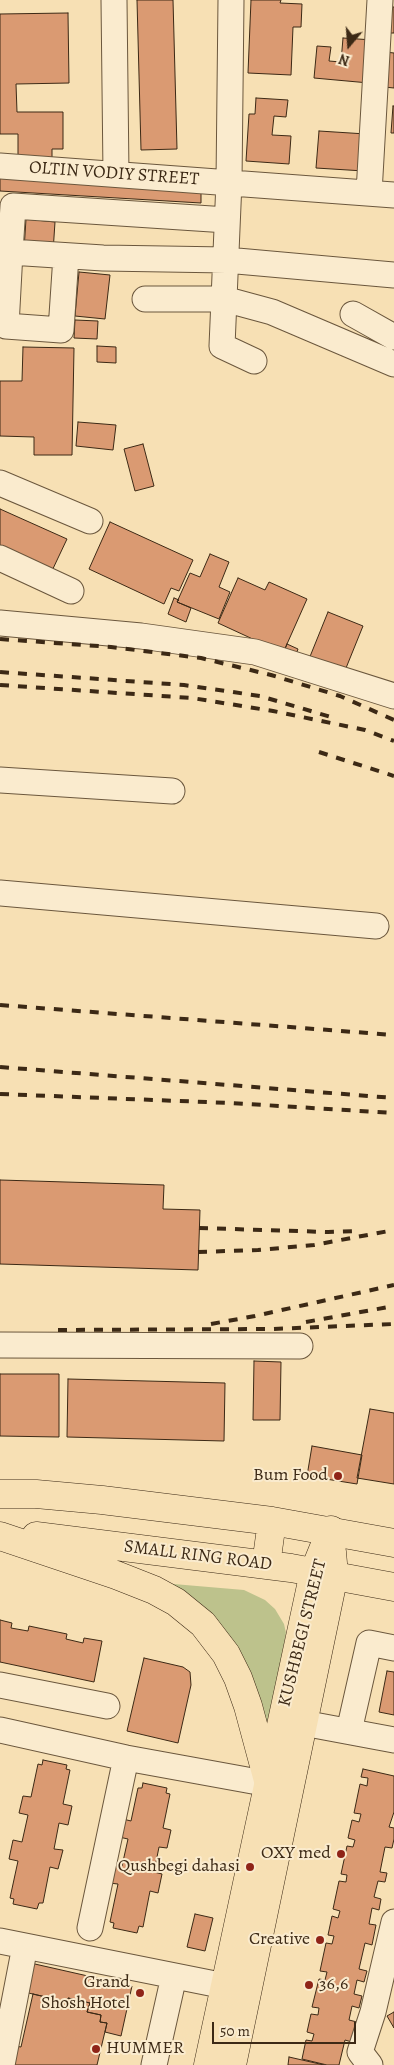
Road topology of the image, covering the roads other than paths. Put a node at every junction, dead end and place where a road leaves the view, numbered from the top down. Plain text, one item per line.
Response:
1 (114, 0) edge
2 (231, 0) edge
3 (380, 0) edge
4 (0, 166) edge
5 (116, 174) junction
6 (229, 182) junction
7 (369, 192) junction
8 (394, 195) edge
9 (227, 220) junction
10 (10, 252) junction
11 (66, 256) junction
12 (226, 260) junction
13 (394, 275) edge
14 (145, 299) dead end
15 (224, 299) junction
16 (353, 314) dead end
17 (394, 337) edge
18 (254, 361) dead end
19 (394, 364) edge
20 (0, 483) edge
21 (90, 521) dead end
22 (0, 558) edge
23 (71, 591) dead end
24 (0, 622) edge
25 (394, 696) edge
26 (0, 780) edge
27 (172, 790) dead end
28 (0, 893) edge
29 (376, 926) dead end
30 (0, 1345) edge
31 (300, 1346) dead end
32 (0, 1494) edge
33 (272, 1520) junction
34 (331, 1530) junction
35 (0, 1535) edge
36 (359, 1535) junction
37 (394, 1543) edge
38 (266, 1565) junction
39 (333, 1575) junction
40 (394, 1587) edge
41 (394, 1648) edge
42 (0, 1685) edge
43 (106, 1706) dead end
44 (303, 1723) junction
45 (349, 1731) junction
46 (1, 1735) edge
47 (394, 1740) edge
48 (126, 1758) junction
49 (269, 1784) junction
50 (394, 1922) edge
51 (90, 1928) dead end
52 (0, 1941) edge
53 (26, 1946) junction
54 (174, 1976) junction
55 (236, 1988) junction
56 (394, 1998) edge
57 (373, 2012) junction
58 (2, 2065) edge
59 (154, 2065) edge
60 (208, 2065) edge
61 (232, 2065) edge
62 (370, 2065) edge

1 - 5 street
2 - 6 street
3 - 7 street
4 - 5 street, OLTIN VODIY STREET
5 - 6 street, OLTIN VODIY STREET
6 - 7 street, OLTIN VODIY STREET
6 - 9 street
7 - 8 street, OLTIN VODIY STREET
9 - 10 street
9 - 12 street
10 - 11 street
10 - 11 street
11 - 12 street
12 - 13 street
12 - 15 street
14 - 15 street
15 - 18 street
15 - 19 street
16 - 17 street
20 - 21 street
22 - 23 street
24 - 25 street
26 - 27 street
28 - 29 street
30 - 31 street
32 - 33 main road
33 - 34 main road
33 - 38 main road
34 - 36 main road
34 - 39 main road, KUSHBEGI STREET
35 - 38 main road, SMALL RING ROAD
35 - 49 main road
36 - 37 main road
36 - 39 main road
38 - 39 main road, SMALL RING ROAD
39 - 40 main road, SMALL RING ROAD
39 - 44 main road, KUSHBEGI STREET
39 - 49 main road, KUSHBEGI STREET
41 - 45 street
42 - 43 street
44 - 45 street
44 - 55 main road, KUSHBEGI STREET
45 - 47 street
46 - 48 street
48 - 49 street
48 - 51 street
49 - 55 main road, KUSHBEGI STREET
50 - 57 street
52 - 53 street
53 - 54 street
53 - 58 street
54 - 55 street
54 - 59 street
55 - 60 main road, KUSHBEGI STREET
55 - 61 main road, KUSHBEGI STREET
56 - 57 street
57 - 62 street

